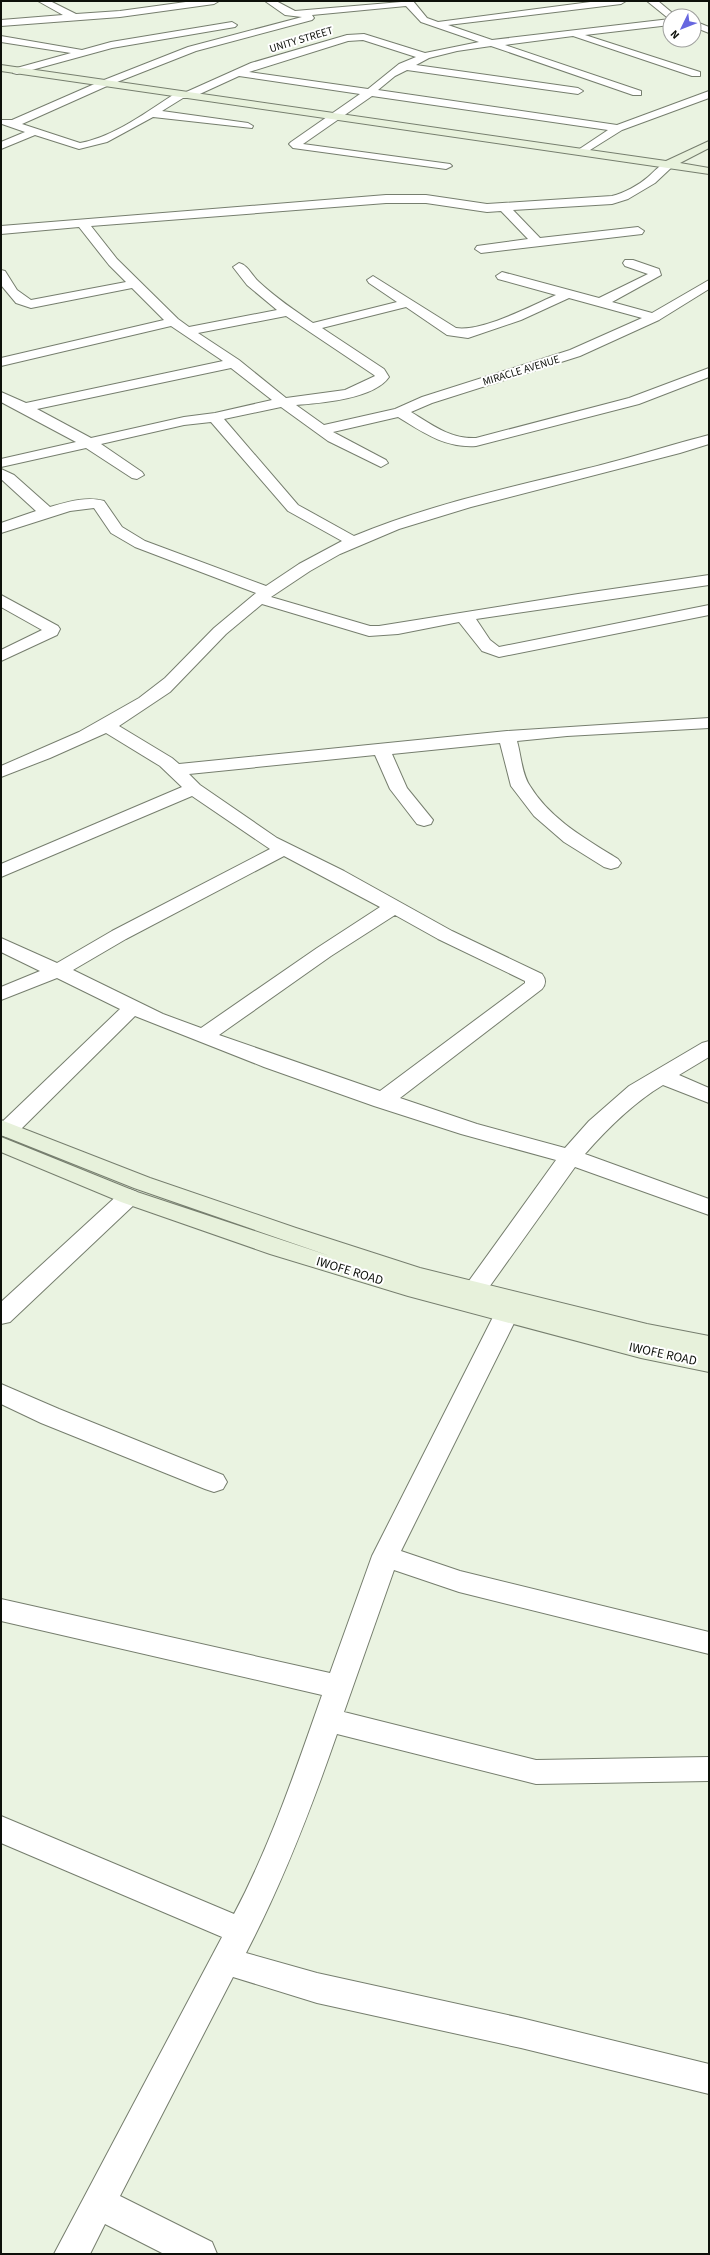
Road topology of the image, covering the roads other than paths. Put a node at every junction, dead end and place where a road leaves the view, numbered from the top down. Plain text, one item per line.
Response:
1 (43, 1) edge
2 (138, 1) edge
3 (214, 1) edge
4 (270, 1) edge
5 (621, 1) edge
6 (652, 1) edge
7 (408, 2) edge
8 (154, 9) junction
9 (662, 9) edge
10 (304, 13) junction
11 (116, 14) junction
12 (74, 18) junction
13 (1, 23) edge
14 (127, 23) dead end
15 (662, 23) edge
16 (437, 24) junction
17 (232, 25) dead end
18 (139, 31) dead end
19 (571, 34) junction
20 (1, 39) edge
21 (149, 39) junction
22 (493, 43) junction
23 (82, 52) junction
24 (425, 56) junction
25 (403, 66) junction
26 (1, 68) edge
27 (18, 71) junction
28 (237, 73) junction
29 (696, 74) dead end
30 (1, 80) edge
31 (103, 84) junction
32 (578, 91) dead end
33 (370, 92) junction
34 (637, 93) dead end
35 (709, 94) edge
36 (184, 96) junction
37 (150, 113) junction
38 (335, 117) junction
39 (1, 120) edge
40 (13, 124) junction
41 (248, 126) dead end
42 (618, 128) junction
43 (33, 132) junction
44 (709, 144) edge
45 (1, 146) edge
46 (582, 152) junction
47 (668, 165) junction
48 (446, 166) dead end
49 (709, 171) edge
50 (505, 208) junction
51 (82, 223) junction
52 (1, 230) edge
53 (638, 231) dead end
54 (537, 242) junction
55 (481, 249) dead end
56 (629, 263) dead end
57 (239, 267) dead end
58 (1, 274) edge
59 (502, 276) dead end
60 (373, 280) dead end
61 (136, 284) junction
62 (709, 284) edge
63 (568, 294) junction
64 (602, 302) junction
65 (407, 303) junction
66 (289, 312) junction
67 (654, 316) junction
68 (173, 322) junction
69 (312, 327) junction
70 (186, 331) junction
71 (1, 362) edge
72 (234, 364) junction
73 (709, 372) edge
74 (1, 396) edge
75 (283, 402) junction
76 (24, 408) junction
77 (400, 412) junction
78 (215, 417) junction
79 (322, 430) junction
80 (709, 440) edge
81 (89, 443) junction
82 (688, 446) junction
83 (709, 454) edge
84 (1, 463) edge
85 (381, 463) dead end
86 (1, 473) edge
87 (138, 475) dead end
88 (47, 513) junction
89 (1, 528) edge
90 (354, 542) junction
91 (709, 580) edge
92 (265, 595) junction
93 (1, 600) edge
94 (709, 610) edge
95 (463, 617) junction
96 (1, 656) edge
97 (709, 723) edge
98 (107, 726) junction
99 (507, 736) junction
100 (380, 748) junction
101 (175, 770) junction
102 (1, 772) edge
103 (194, 788) junction
104 (424, 820) dead end
105 (284, 849) junction
106 (611, 863) dead end
107 (1, 871) edge
108 (394, 907) junction
109 (1, 944) edge
110 (57, 971) junction
111 (1, 994) edge
112 (133, 1007) junction
113 (203, 1036) junction
114 (709, 1048) edge
115 (661, 1076) junction
116 (709, 1096) edge
117 (382, 1101) junction
118 (3, 1134) edge
119 (570, 1157) junction
120 (129, 1197) junction
121 (709, 1207) edge
122 (474, 1291) junction
123 (506, 1315) junction
124 (1, 1316) edge
125 (709, 1345) edge
126 (709, 1363) edge
127 (1, 1393) edge
128 (214, 1482) dead end
129 (385, 1556) junction
130 (1, 1610) edge
131 (709, 1643) edge
132 (339, 1686) junction
133 (328, 1720) junction
134 (709, 1769) edge
135 (1, 1829) edge
136 (241, 1931) junction
137 (226, 1960) junction
138 (709, 2079) edge
139 (98, 2203) junction
140 (72, 2254) edge
141 (200, 2254) edge

1 - 12 street
2 - 8 street
3 - 8 street
4 - 10 street
5 - 16 street
6 - 9 street
7 - 10 street
7 - 16 street
8 - 11 street
10 - 31 street
11 - 12 street
11 - 14 street
12 - 13 street
15 - 19 street
16 - 22 street
17 - 21 street
18 - 21 street
19 - 22 street
19 - 29 street
20 - 23 street
21 - 23 street
22 - 24 street
22 - 34 street
23 - 27 street
24 - 25 street
24 - 28 street, UNITY STREET
25 - 32 street
25 - 33 street
26 - 27 street
27 - 30 street
27 - 31 street
28 - 33 street
28 - 36 street, UNITY STREET
31 - 36 street
31 - 40 street
33 - 38 street
33 - 42 street
35 - 42 street
36 - 37 street, UNITY STREET
36 - 38 street
37 - 41 street
37 - 43 street, UNITY STREET
38 - 46 street
38 - 48 street
39 - 40 street, UNITY STREET
40 - 43 street, UNITY STREET
42 - 46 street
43 - 45 street
44 - 47 street
46 - 47 street
47 - 49 street
47 - 50 street
50 - 51 street
50 - 54 street
51 - 52 street
51 - 61 street
53 - 54 street
54 - 55 street
56 - 64 street
57 - 66 street
58 - 61 street
59 - 63 street
60 - 65 street
61 - 68 street
62 - 67 street, MIRACLE AVENUE
63 - 64 street
63 - 65 street
64 - 67 street
65 - 69 street
66 - 69 street
66 - 70 street
67 - 77 street, MIRACLE AVENUE
68 - 70 street
68 - 71 street
69 - 75 street
70 - 72 street
72 - 75 street
72 - 76 street
73 - 77 street
74 - 76 street
75 - 78 street
75 - 79 street
76 - 81 street
77 - 79 street, MIRACLE AVENUE
78 - 81 street
78 - 90 street
79 - 85 street
80 - 82 street
81 - 84 street
81 - 87 street
82 - 83 street
82 - 90 street
86 - 88 street
88 - 89 street
88 - 92 street
90 - 92 street
91 - 95 street
92 - 95 street
92 - 98 street
93 - 96 street
94 - 95 street
97 - 99 street
98 - 101 street
98 - 102 street
99 - 100 street
99 - 106 street
100 - 101 street
100 - 104 street
101 - 103 street
103 - 105 street
103 - 107 street
105 - 108 street
105 - 110 street
108 - 113 street
108 - 117 street
109 - 110 street
110 - 111 street
110 - 112 street
112 - 113 street
112 - 118 street
113 - 117 street
114 - 115 street
115 - 116 street
115 - 119 street
117 - 119 street
118 - 120 street, IWOFE ROAD
118 - 122 street, IWOFE ROAD
119 - 121 street
119 - 122 street
120 - 123 street, IWOFE ROAD
120 - 124 street
122 - 125 street, IWOFE ROAD
123 - 126 street, IWOFE ROAD
123 - 129 street
127 - 128 street
129 - 131 street
129 - 132 street
130 - 132 street
132 - 133 street
133 - 134 street
133 - 136 street
135 - 136 street
136 - 137 street
137 - 138 street
137 - 139 street
139 - 140 street
139 - 141 street

